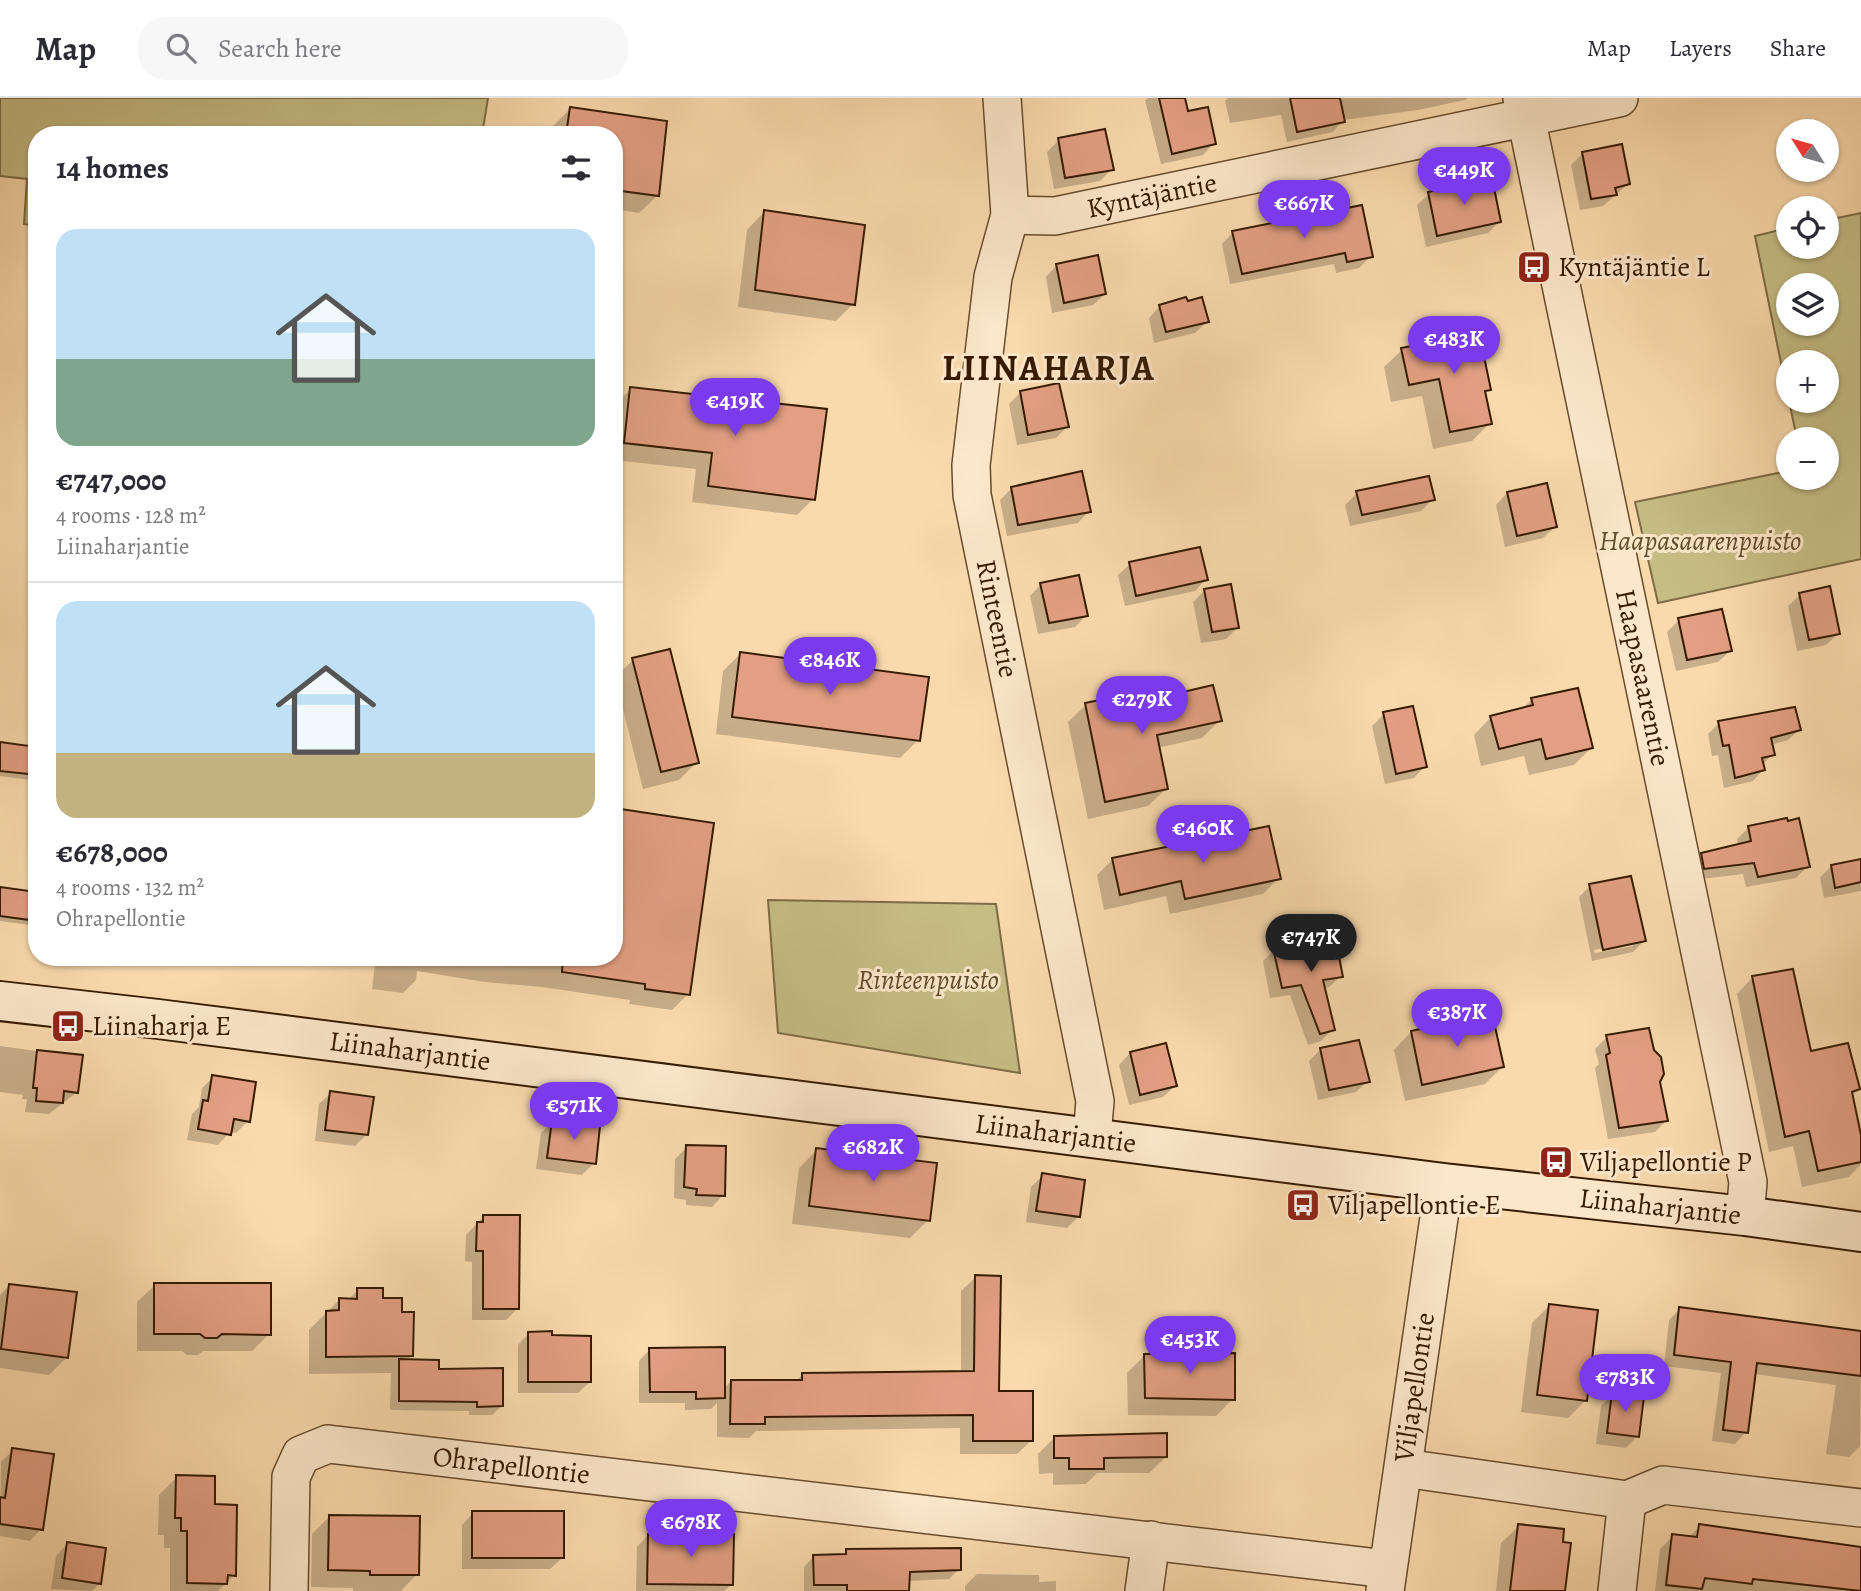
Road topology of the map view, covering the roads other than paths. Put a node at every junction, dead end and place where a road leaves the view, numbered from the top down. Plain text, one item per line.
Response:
1 (1002, 98) edge
2 (1619, 98) edge
3 (1524, 107) edge
4 (1010, 215) junction
5 (0, 1001) edge
6 (1092, 1137) junction
7 (1444, 1183) junction
8 (1745, 1216) junction
9 (1861, 1232) edge
10 (1404, 1468) junction
11 (1627, 1500) junction
12 (1861, 1508) edge
13 (1151, 1540) junction
14 (1386, 1580) edge
15 (289, 1591) edge
16 (1144, 1591) edge
17 (1617, 1591) edge

1 - 4 street, Rinteentie
2 - 3 street, Kyntäjäntie
3 - 4 street, Kyntäjäntie
3 - 8 street, Haapasaarentie
4 - 6 street, Rinteentie
5 - 6 main road, Liinaharjantie
6 - 7 main road, Liinaharjantie
7 - 8 main road, Liinaharjantie
7 - 10 street, Viljapellontie
8 - 9 main road, Liinaharjantie
10 - 11 street
10 - 14 street, Viljapellontie
11 - 12 street
11 - 17 street
13 - 14 street, Ohrapellontie
13 - 15 street, Ohrapellontie
13 - 16 street

